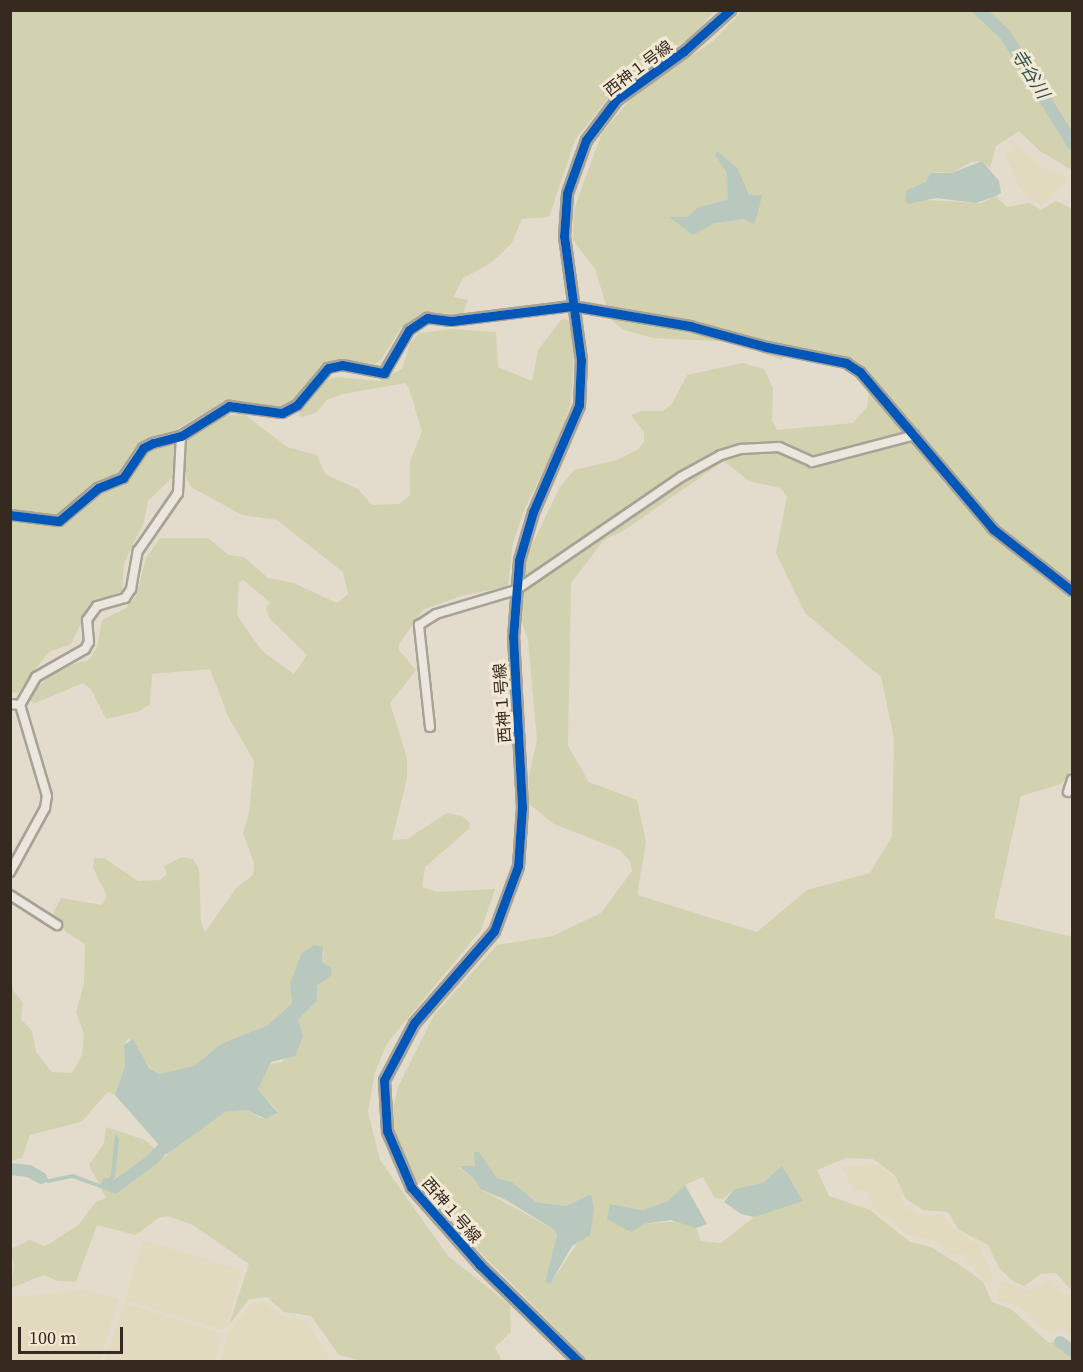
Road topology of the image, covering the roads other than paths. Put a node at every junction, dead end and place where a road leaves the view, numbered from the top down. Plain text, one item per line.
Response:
1 (730, 10) edge
2 (572, 306) junction
3 (915, 435) junction
4 (181, 436) junction
5 (10, 514) edge
6 (516, 590) junction
7 (1072, 591) edge
8 (10, 704) edge
9 (20, 705) junction
10 (430, 727) dead end
11 (1072, 780) edge
12 (1068, 792) dead end
13 (10, 872) edge
14 (10, 895) edge
15 (57, 925) dead end
16 (579, 1362) edge

1 - 2 street, 西神１号線
2 - 3 street
2 - 4 street
2 - 6 street, 西神１号線
3 - 6 street
3 - 7 street
4 - 5 street
4 - 9 street
6 - 10 street
6 - 16 street, 西神１号線
8 - 9 street
9 - 13 street
11 - 12 street
14 - 15 street

